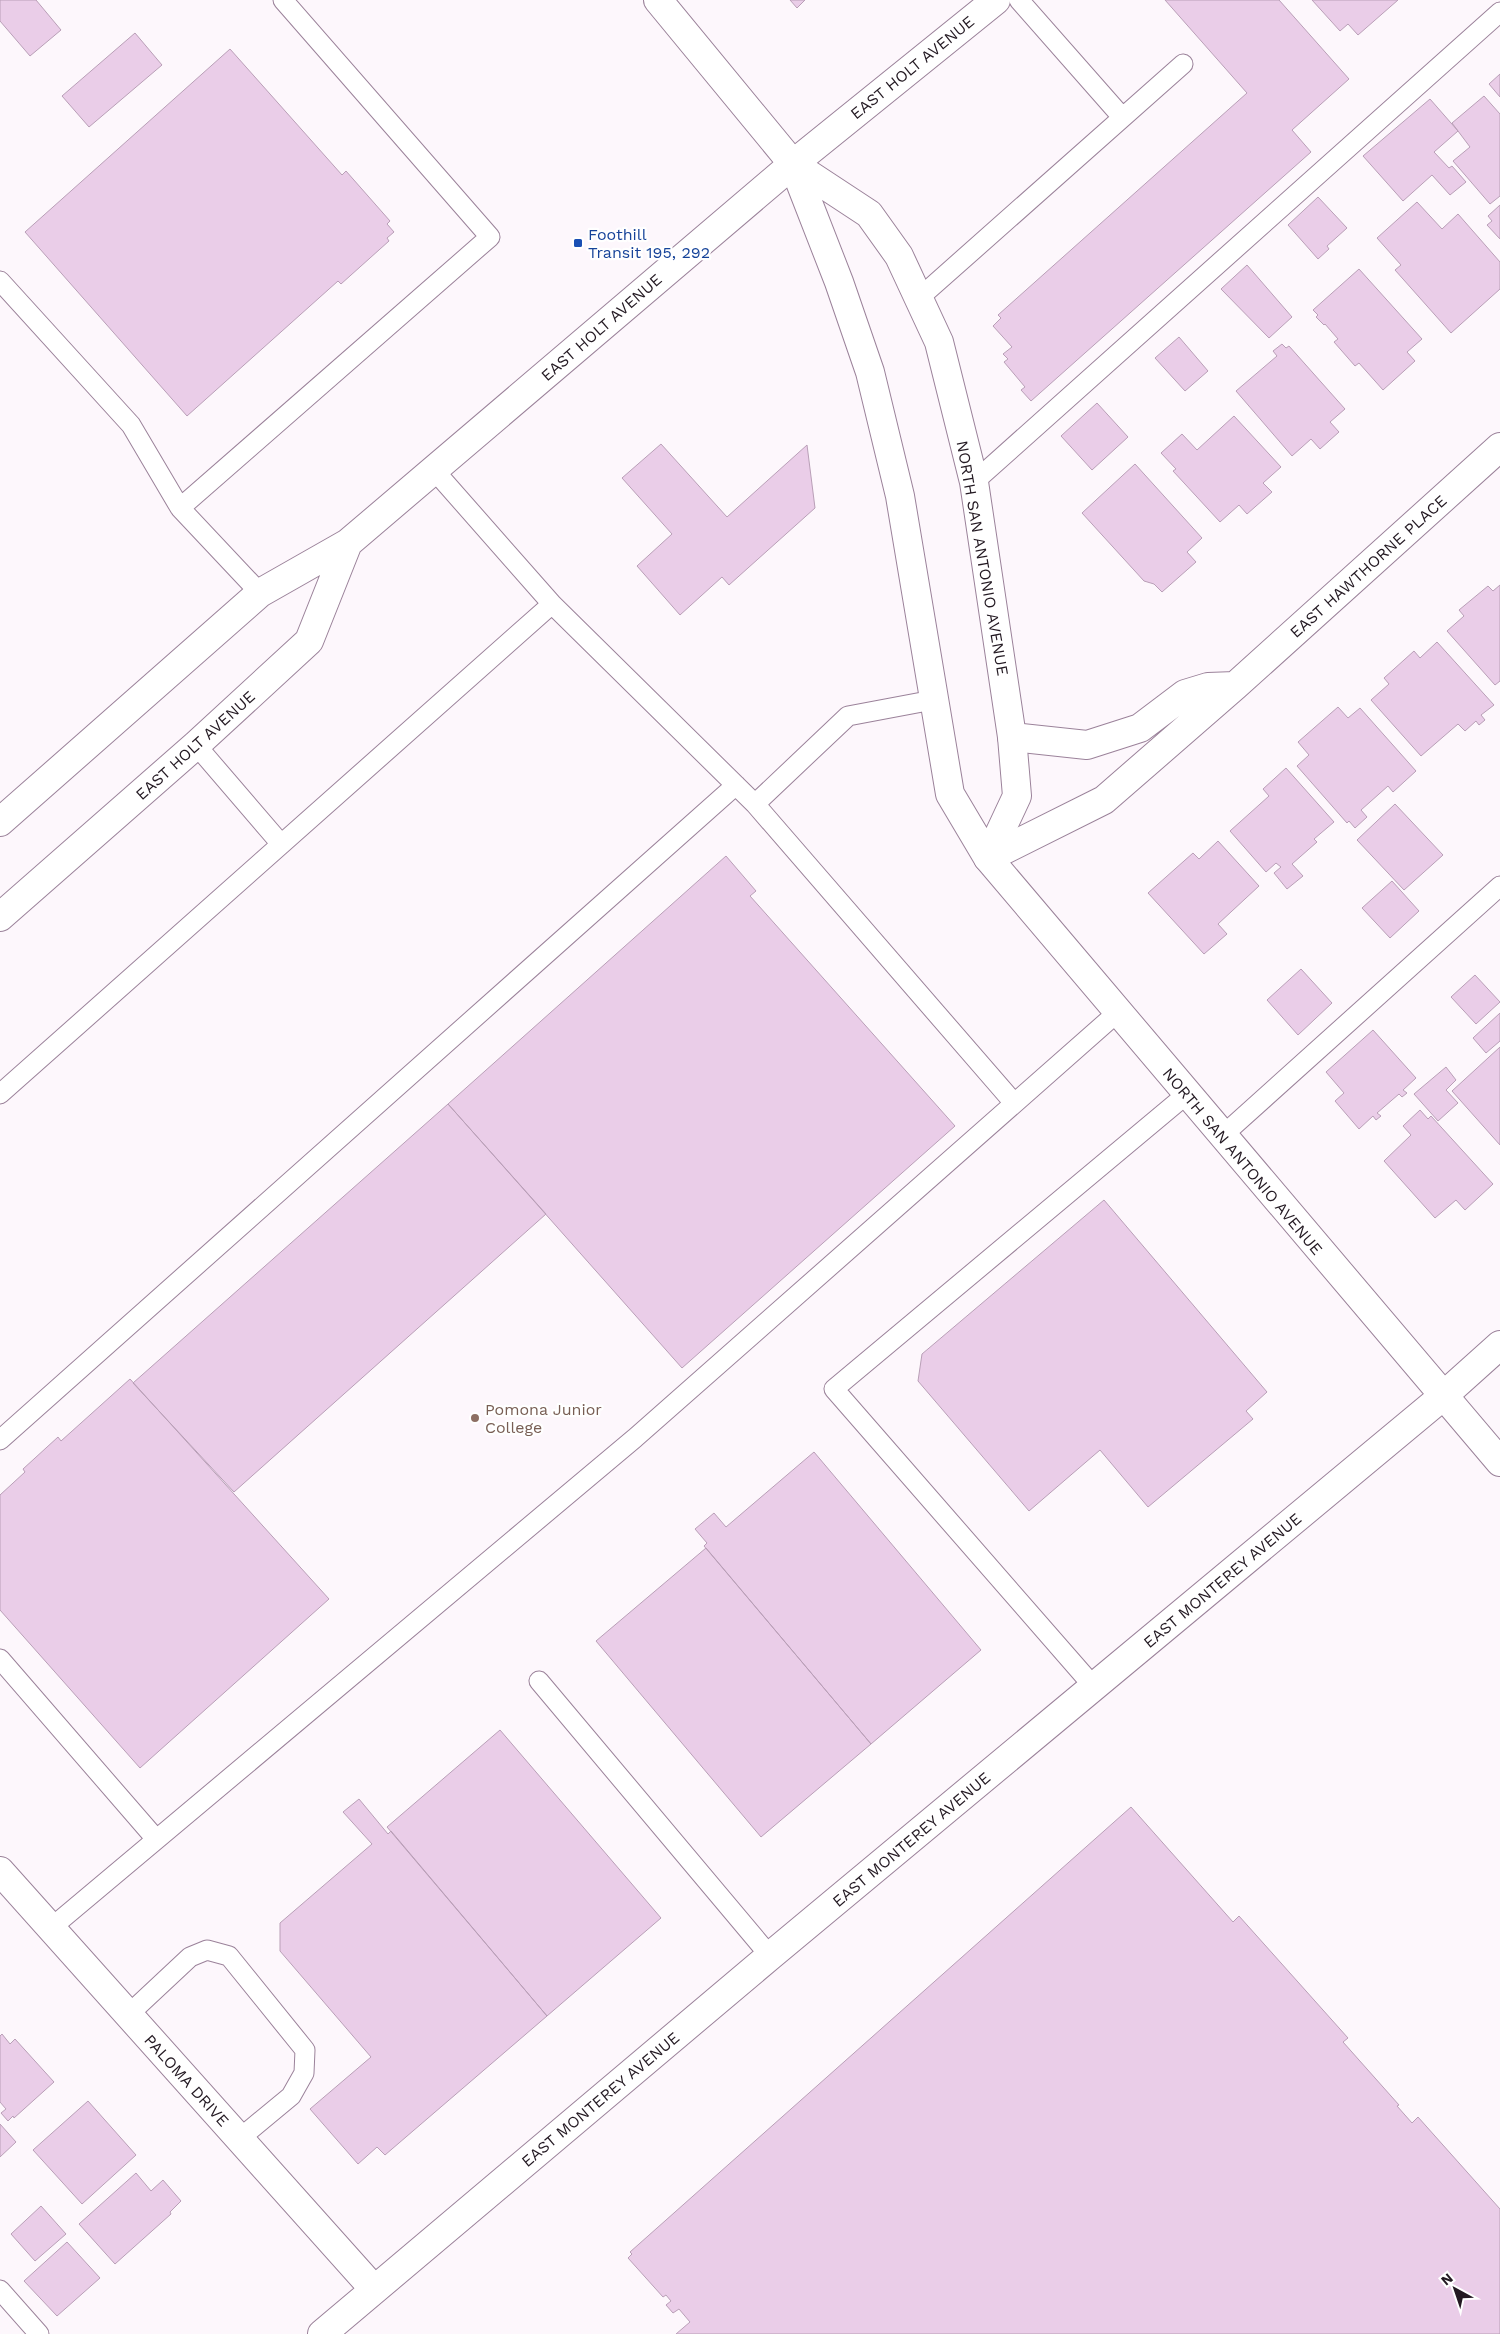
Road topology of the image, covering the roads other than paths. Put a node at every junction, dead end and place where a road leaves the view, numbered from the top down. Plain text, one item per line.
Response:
1 (283, 0) edge
2 (658, 0) edge
3 (996, 0) edge
4 (1019, 0) edge
5 (1500, 12) edge
6 (1183, 64) dead end
7 (1122, 117) junction
8 (792, 164) junction
9 (0, 282) edge
10 (918, 299) junction
11 (1500, 447) edge
12 (434, 470) junction
13 (974, 482) junction
14 (180, 508) junction
15 (348, 543) junction
16 (260, 593) junction
17 (552, 604) junction
18 (1235, 686) junction
19 (933, 700) junction
20 (1012, 737) junction
21 (196, 745) junction
22 (736, 785) junction
23 (755, 804) junction
24 (0, 822) edge
25 (281, 844) junction
26 (988, 858) junction
27 (1500, 886) edge
28 (0, 917) edge
29 (1118, 1012) junction
30 (0, 1094) edge
31 (1187, 1094) junction
32 (1014, 1104) junction
33 (1222, 1136) junction
34 (1500, 1344) edge
35 (1442, 1397) junction
36 (0, 1440) edge
37 (1500, 1462) edge
38 (0, 1659) edge
39 (539, 1681) dead end
40 (1094, 1687) junction
41 (156, 1839) junction
42 (0, 1871) edge
43 (51, 1928) junction
44 (770, 1956) junction
45 (128, 2015) junction
46 (240, 2139) junction
47 (374, 2288) junction
48 (0, 2290) edge
49 (39, 2334) edge
50 (322, 2334) edge

1 - 14 lane
2 - 8 main road, NORTH SAN ANTONIO AVENUE
3 - 8 main road, EAST HOLT AVENUE
4 - 7 lane
5 - 13 lane
6 - 7 lane
7 - 10 lane
8 - 10 main road, NORTH SAN ANTONIO AVENUE
8 - 12 main road, EAST HOLT AVENUE
8 - 19 main road, NORTH SAN ANTONIO AVENUE
9 - 14 lane
10 - 13 main road, NORTH SAN ANTONIO AVENUE
11 - 18 main road, EAST HAWTHORNE PLACE
12 - 15 main road, EAST HOLT AVENUE
12 - 17 lane
13 - 20 main road, NORTH SAN ANTONIO AVENUE
14 - 16 lane
15 - 16 main road, EAST HOLT AVENUE
15 - 21 main road, EAST HOLT AVENUE
16 - 24 main road, EAST HOLT AVENUE
17 - 22 lane
17 - 25 lane
18 - 20 main road
18 - 26 main road, EAST HAWTHORNE PLACE
19 - 23 lane
19 - 26 main road, NORTH SAN ANTONIO AVENUE
20 - 26 main road, NORTH SAN ANTONIO AVENUE
21 - 25 lane
21 - 28 main road, EAST HOLT AVENUE
22 - 23 lane
22 - 36 lane
23 - 32 lane
25 - 30 lane
26 - 29 main road, NORTH SAN ANTONIO AVENUE
27 - 33 lane
29 - 31 main road, NORTH SAN ANTONIO AVENUE
29 - 32 lane
31 - 33 main road, NORTH SAN ANTONIO AVENUE
31 - 40 lane
32 - 41 lane
33 - 35 main road, NORTH SAN ANTONIO AVENUE
34 - 35 main road, EAST MONTEREY AVENUE
35 - 37 main road, NORTH SAN ANTONIO AVENUE
35 - 40 main road, EAST MONTEREY AVENUE
38 - 41 lane
39 - 44 lane
40 - 44 main road, EAST MONTEREY AVENUE
41 - 43 lane
42 - 43 main road, PALOMA DRIVE
43 - 45 main road, PALOMA DRIVE
44 - 47 main road, EAST MONTEREY AVENUE
45 - 46 main road, PALOMA DRIVE
45 - 46 lane
46 - 47 main road, PALOMA DRIVE
47 - 50 main road, EAST MONTEREY AVENUE
48 - 49 lane

